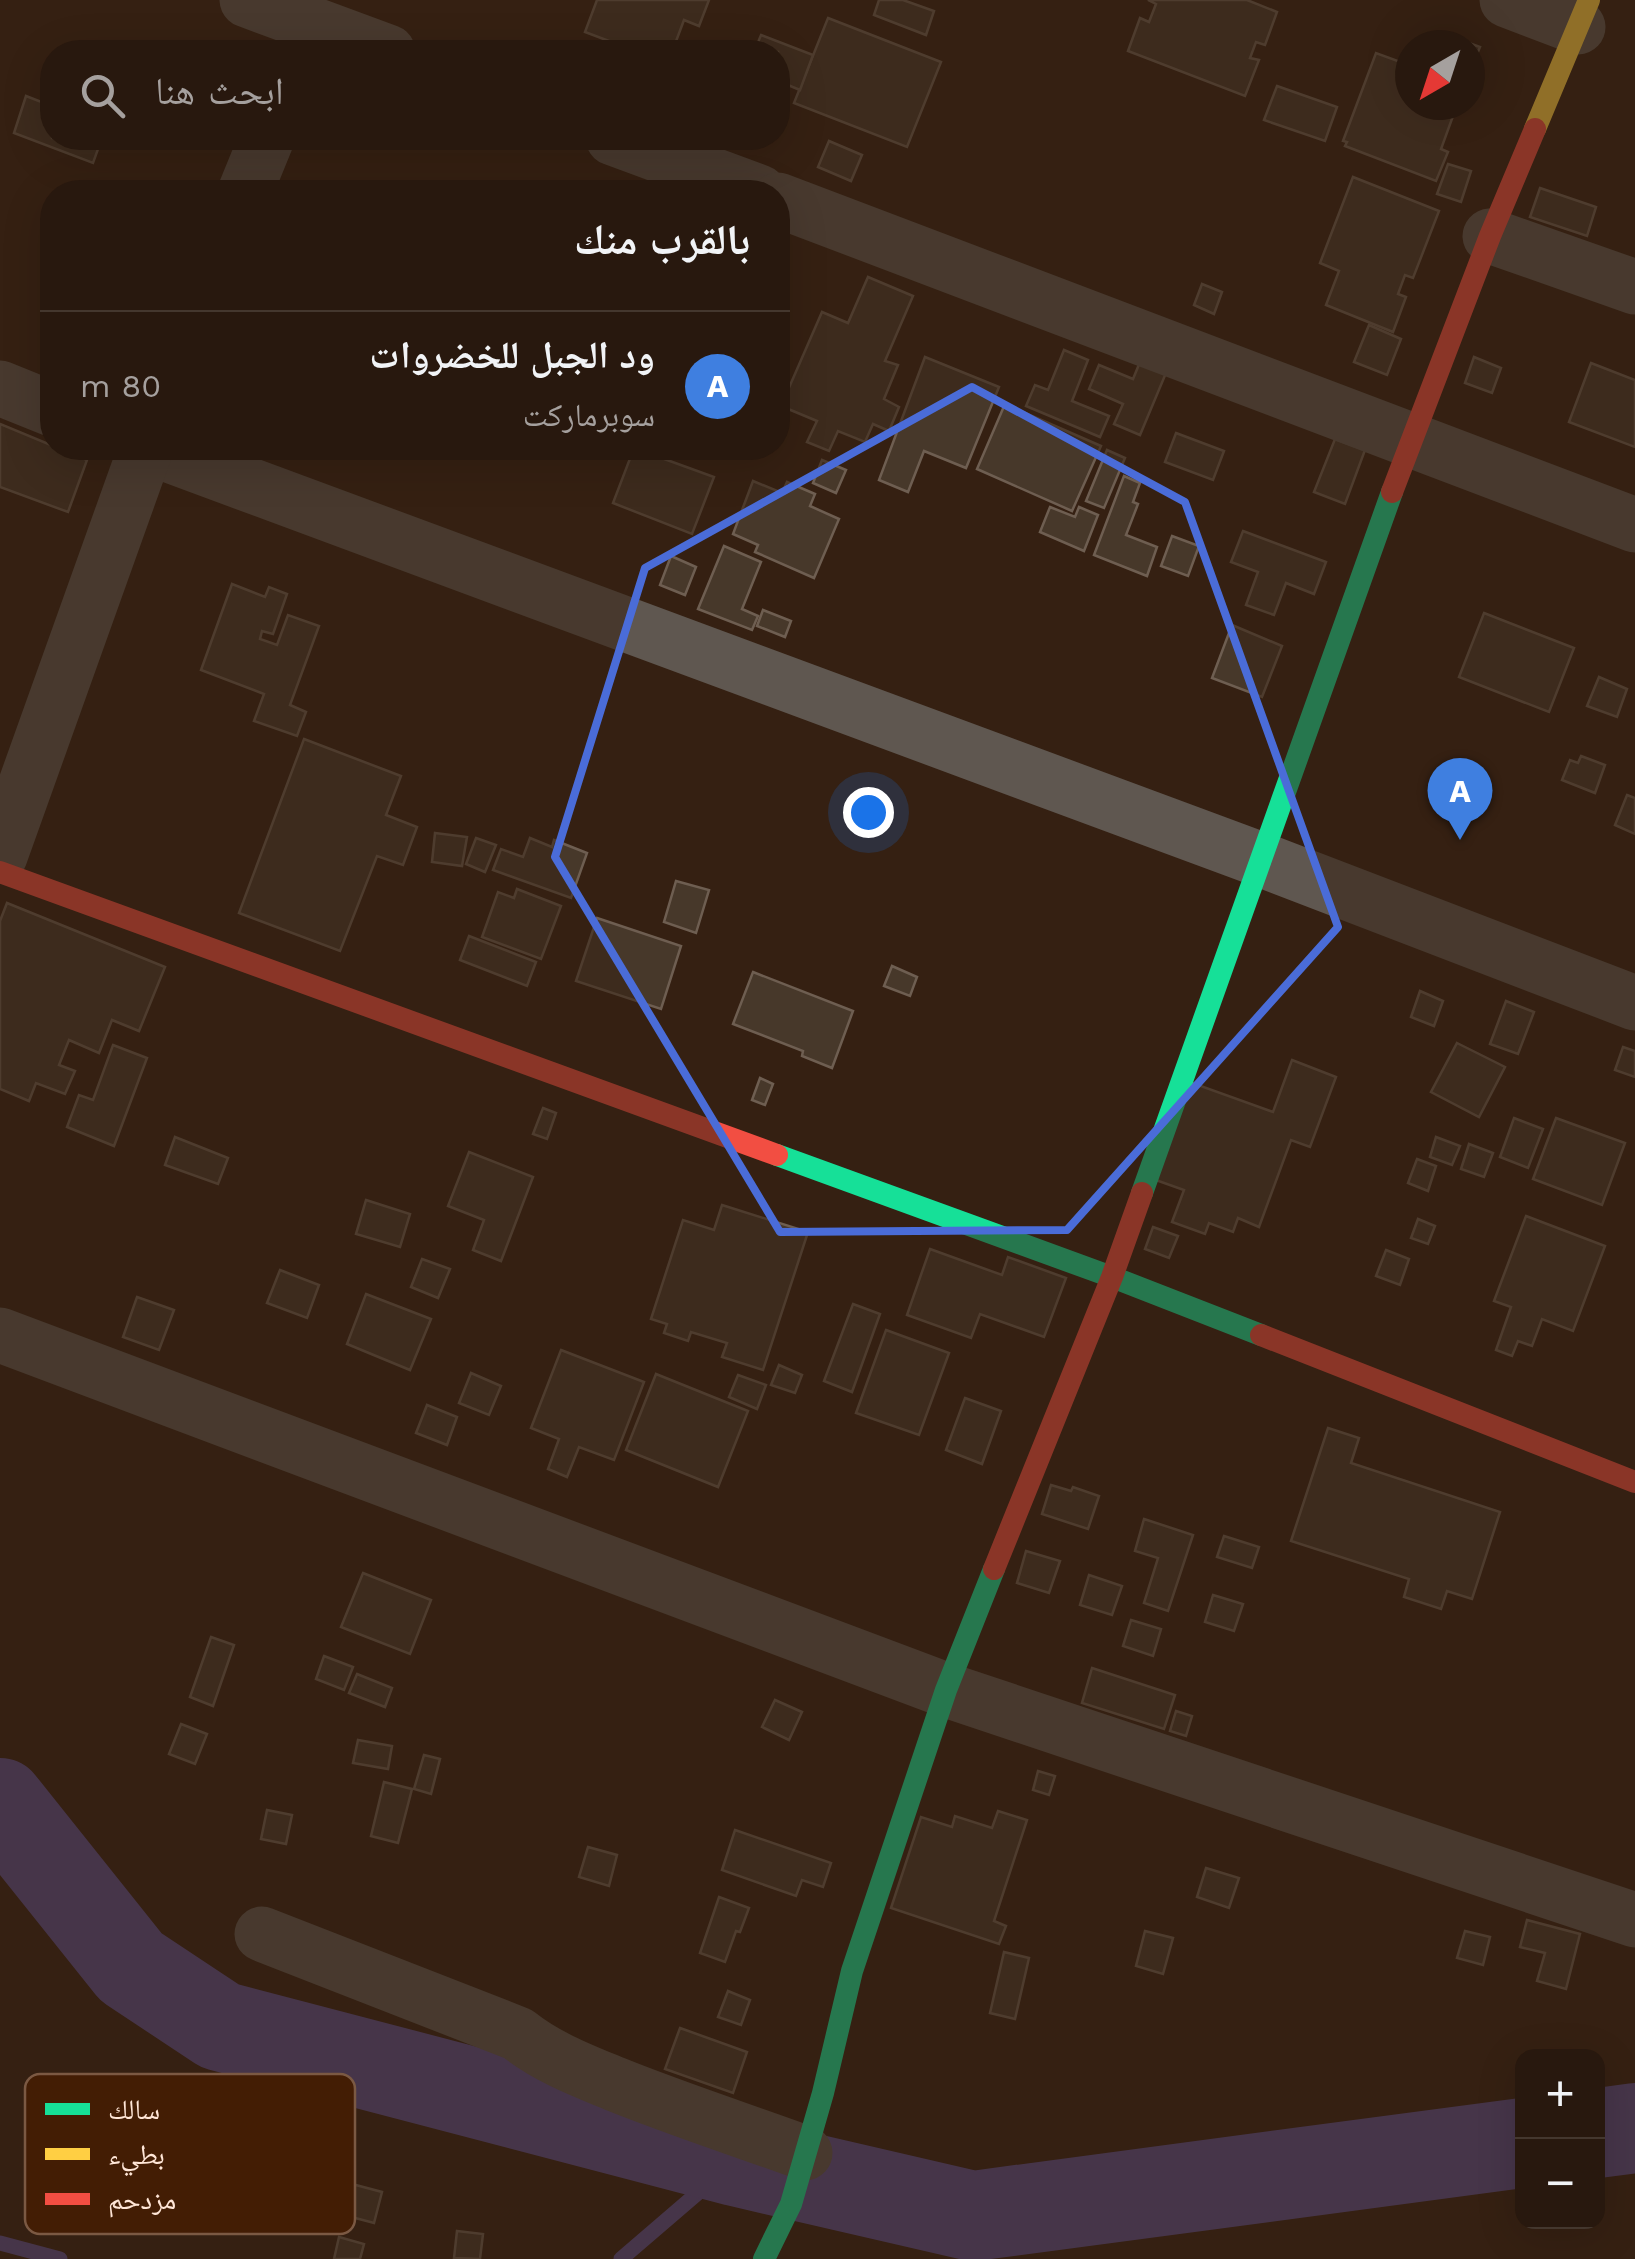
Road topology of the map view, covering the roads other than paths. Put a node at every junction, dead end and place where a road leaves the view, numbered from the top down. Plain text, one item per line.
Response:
1 (247, 0) edge
2 (1507, 0) edge
3 (1583, 14) edge
4 (311, 25) edge
5 (354, 40) edge
6 (262, 150) edge
7 (645, 150) edge
8 (251, 180) edge
9 (727, 180) edge
10 (790, 205) edge
11 (1490, 236) junction
12 (1635, 287) edge
13 (0, 388) edge
14 (40, 404) edge
15 (1411, 439) junction
16 (144, 460) edge
17 (180, 460) edge
18 (1635, 525) edge
19 (0, 856) edge
20 (1262, 860) junction
21 (0, 872) edge
22 (1635, 1004) edge
23 (1112, 1277) junction
24 (0, 1336) edge
25 (1635, 1482) edge
26 (946, 1690) junction
27 (1635, 1920) edge
28 (262, 1934) dead end
29 (805, 2153) junction
30 (764, 2259) edge

1 - 4 street
2 - 3 street
3 - 11 street
4 - 5 street
6 - 8 street
7 - 9 street
10 - 15 street
11 - 12 street
11 - 15 street
13 - 14 street
15 - 18 street
15 - 20 street
16 - 19 street
17 - 20 street
20 - 22 street
20 - 23 street
21 - 23 street
23 - 25 street
23 - 26 street
24 - 26 street
26 - 27 street
26 - 29 street
28 - 29 street
29 - 30 street

